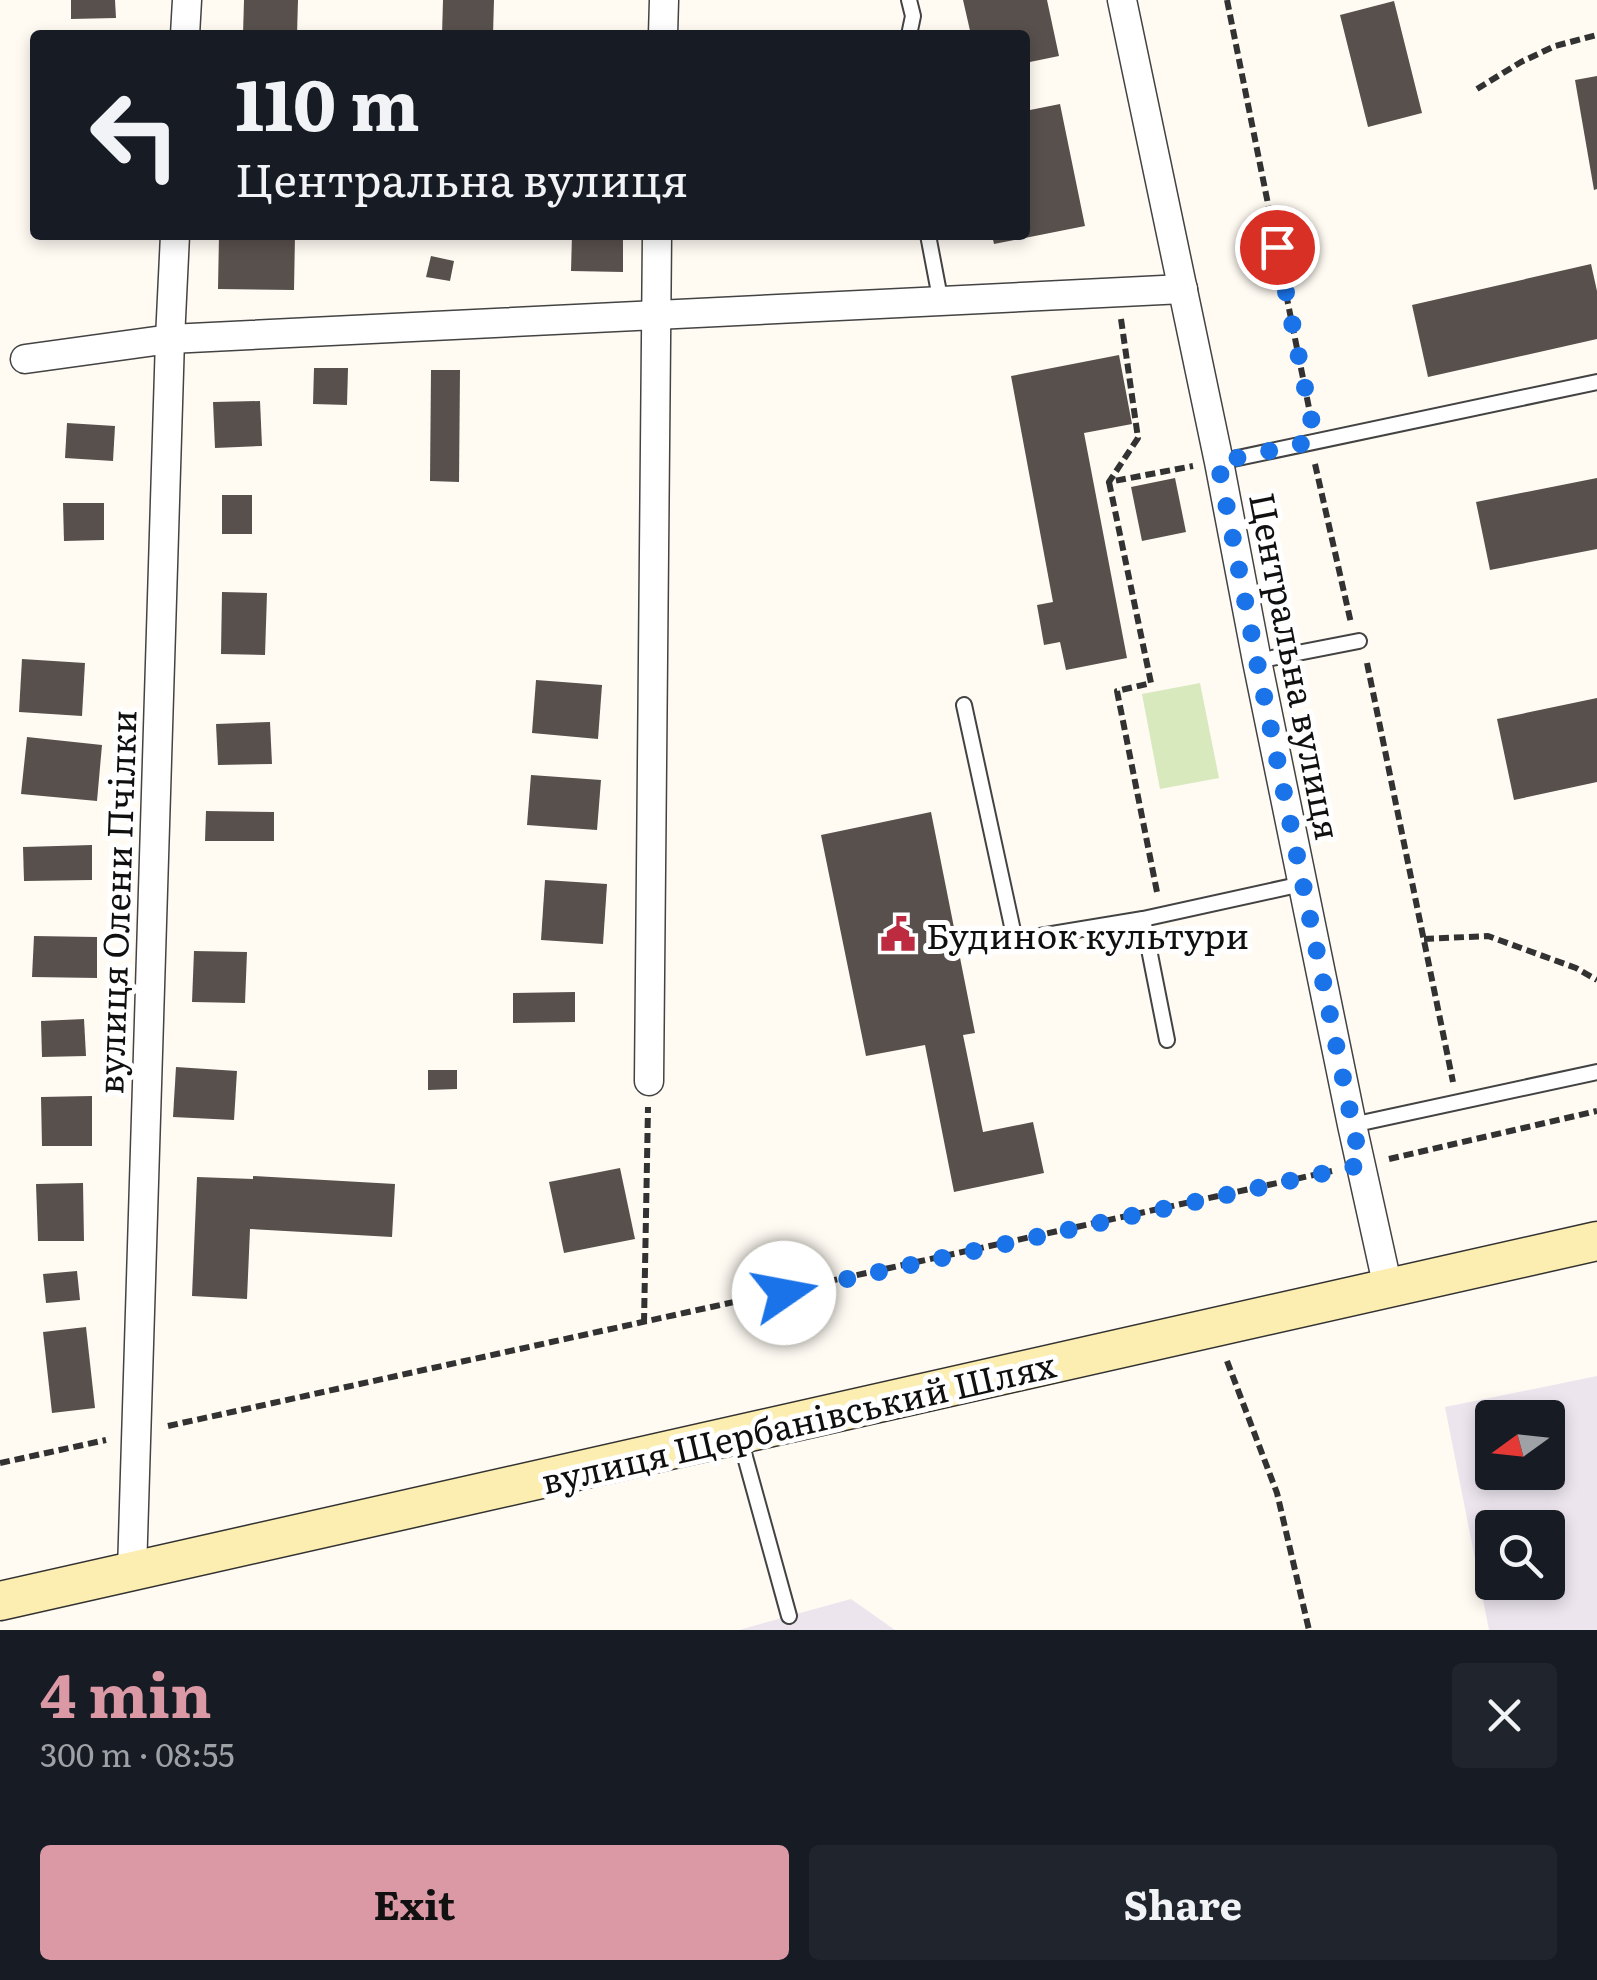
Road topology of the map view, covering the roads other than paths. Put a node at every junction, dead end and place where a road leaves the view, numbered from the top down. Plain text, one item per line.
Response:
1 (187, 0) edge
2 (664, 0) edge
3 (909, 0) edge
4 (1122, 0) edge
5 (185, 30) edge
6 (663, 30) edge
7 (911, 30) edge
8 (175, 240) edge
9 (657, 240) edge
10 (929, 240) edge
11 (1183, 289) junction
12 (942, 303) junction
13 (655, 317) junction
14 (170, 339) junction
15 (25, 359) dead end
16 (1597, 382) edge
17 (1218, 462) junction
18 (1358, 642) road end
19 (1257, 662) junction
20 (964, 705) dead end
21 (1302, 884) junction
22 (1143, 918) junction
23 (1167, 1040) dead end
24 (1597, 1072) edge
25 (649, 1081) road end
26 (1352, 1125) junction
27 (1597, 1241) edge
28 (1388, 1288) junction
29 (738, 1434) junction
30 (132, 1571) junction
31 (0, 1601) edge
32 (789, 1616) dead end

1 - 5 street
2 - 6 street
3 - 7 lane
4 - 11 street, Центральна вулиця
8 - 14 street, вулиця Олени Пчілки
9 - 13 street
10 - 12 lane
11 - 12 street
11 - 17 street, Центральна вулиця
12 - 13 street
13 - 14 street
13 - 25 street
14 - 15 street
14 - 30 street, вулиця Олени Пчілки
16 - 17 lane
17 - 19 street, Центральна вулиця
18 - 19 lane
19 - 21 street, Центральна вулиця
20 - 22 lane
21 - 22 lane
21 - 26 street, Центральна вулиця
22 - 23 lane
24 - 26 lane
26 - 28 street, Центральна вулиця
27 - 28 main road, вулиця Щербанівський Шлях
28 - 29 main road, вулиця Щербанівський Шлях
29 - 30 main road, вулиця Щербанівський Шлях
29 - 32 lane
30 - 31 main road, вулиця Щербанівський Шлях

